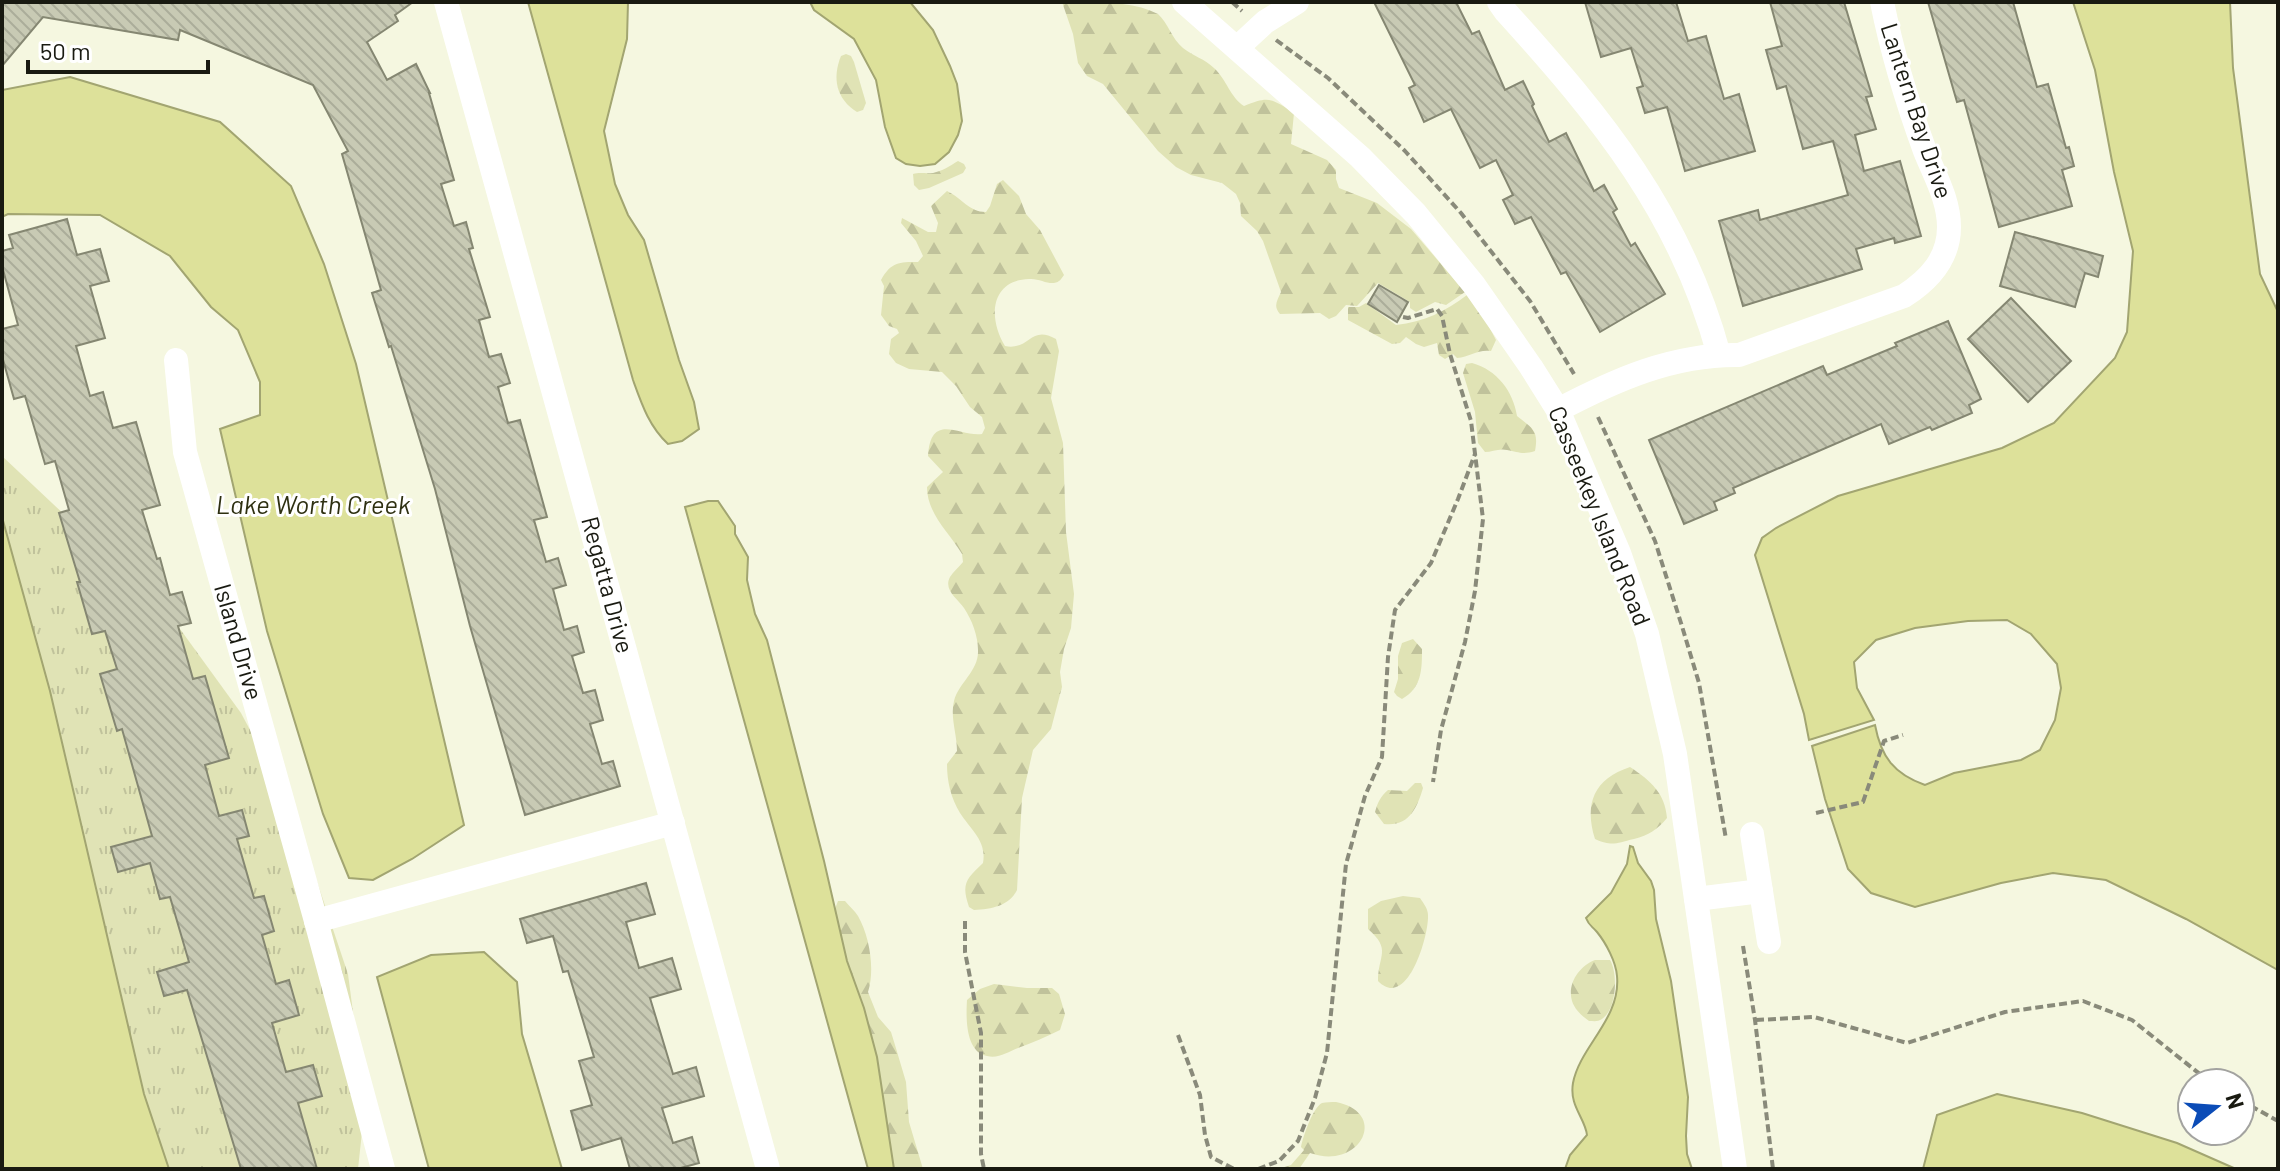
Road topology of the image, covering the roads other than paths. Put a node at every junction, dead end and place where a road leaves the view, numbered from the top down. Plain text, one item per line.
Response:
1 (446, 2) edge
2 (1184, 2) edge
3 (1297, 2) edge
4 (1499, 2) edge
5 (1882, 2) edge
6 (1237, 48) junction
7 (1719, 355) junction
8 (176, 360) dead end
9 (1558, 410) junction
10 (673, 823) junction
11 (1752, 834) dead end
12 (1761, 891) junction
13 (1696, 899) junction
14 (316, 921) junction
15 (1769, 942) dead end
16 (383, 1169) edge
17 (768, 1169) edge
18 (1735, 1169) edge

1 - 10 street, Regatta Drive
2 - 6 street, Casseekey Island Road
3 - 6 street
4 - 7 street
5 - 7 street, Lantern Bay Drive
6 - 9 street, Casseekey Island Road
7 - 9 street, Lantern Bay Drive
8 - 14 street, Island Drive
9 - 13 street, Casseekey Island Road
10 - 14 street
10 - 17 street, Regatta Drive
11 - 12 street
12 - 13 street
12 - 15 street
13 - 18 street, Casseekey Island Road
14 - 16 street, Island Drive

